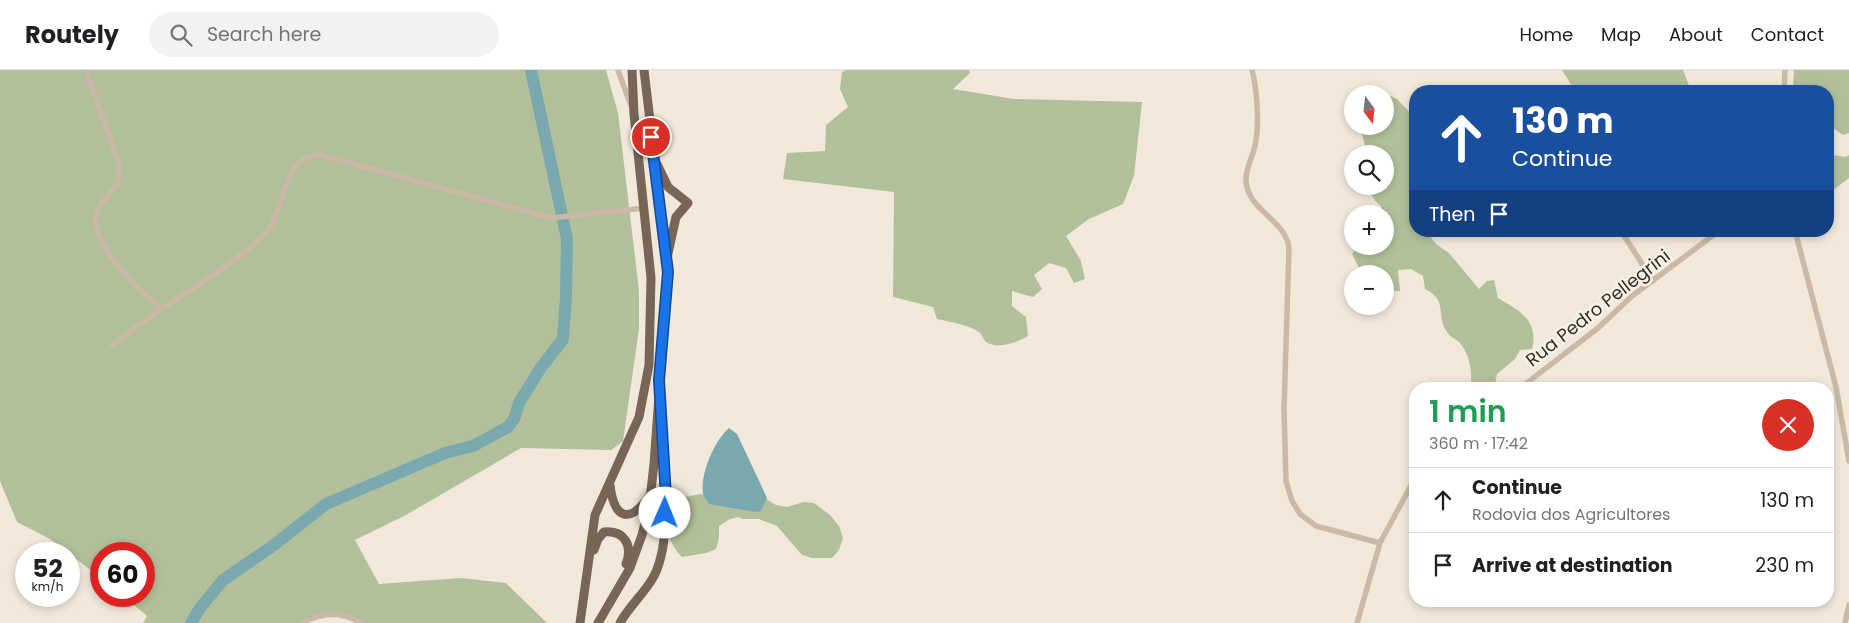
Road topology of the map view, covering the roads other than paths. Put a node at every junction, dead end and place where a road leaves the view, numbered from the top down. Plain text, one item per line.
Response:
1 (86, 70) edge
2 (618, 70) edge
3 (632, 70) edge
4 (644, 70) edge
5 (1252, 70) edge
6 (1785, 70) edge
7 (1784, 85) edge
8 (634, 114) junction
9 (654, 157) junction
10 (645, 208) junction
11 (1625, 237) edge
12 (1711, 237) edge
13 (1797, 237) edge
14 (665, 266) junction
15 (1653, 281) junction
16 (160, 309) junction
17 (112, 345) dead end
18 (659, 380) junction
19 (1528, 382) edge
20 (1849, 461) edge
21 (610, 484) junction
22 (1409, 489) edge
23 (651, 493) junction
24 (1380, 542) junction
25 (587, 568) junction
26 (616, 593) junction
27 (1849, 605) edge
28 (302, 623) edge
29 (360, 623) edge
30 (580, 623) edge
31 (598, 623) edge
32 (620, 623) edge
33 (1357, 623) edge
34 (1845, 623) edge

1 - 16 street
2 - 8 street
3 - 8 main road
4 - 9 main road
5 - 24 street
6 - 7 street
8 - 10 main road
9 - 14 main road
9 - 14 main road
10 - 16 street
10 - 21 main road
11 - 15 street
12 - 15 street, Rua Pedro Pellegrini
13 - 20 street
14 - 18 main road
15 - 19 street, Rua Pedro Pellegrini
16 - 17 street
18 - 23 main road
18 - 32 main road
21 - 23 main road
21 - 25 main road
22 - 24 street
23 - 26 main road
24 - 33 street
25 - 26 main road
25 - 30 main road
26 - 31 main road
27 - 34 street
28 - 29 street

